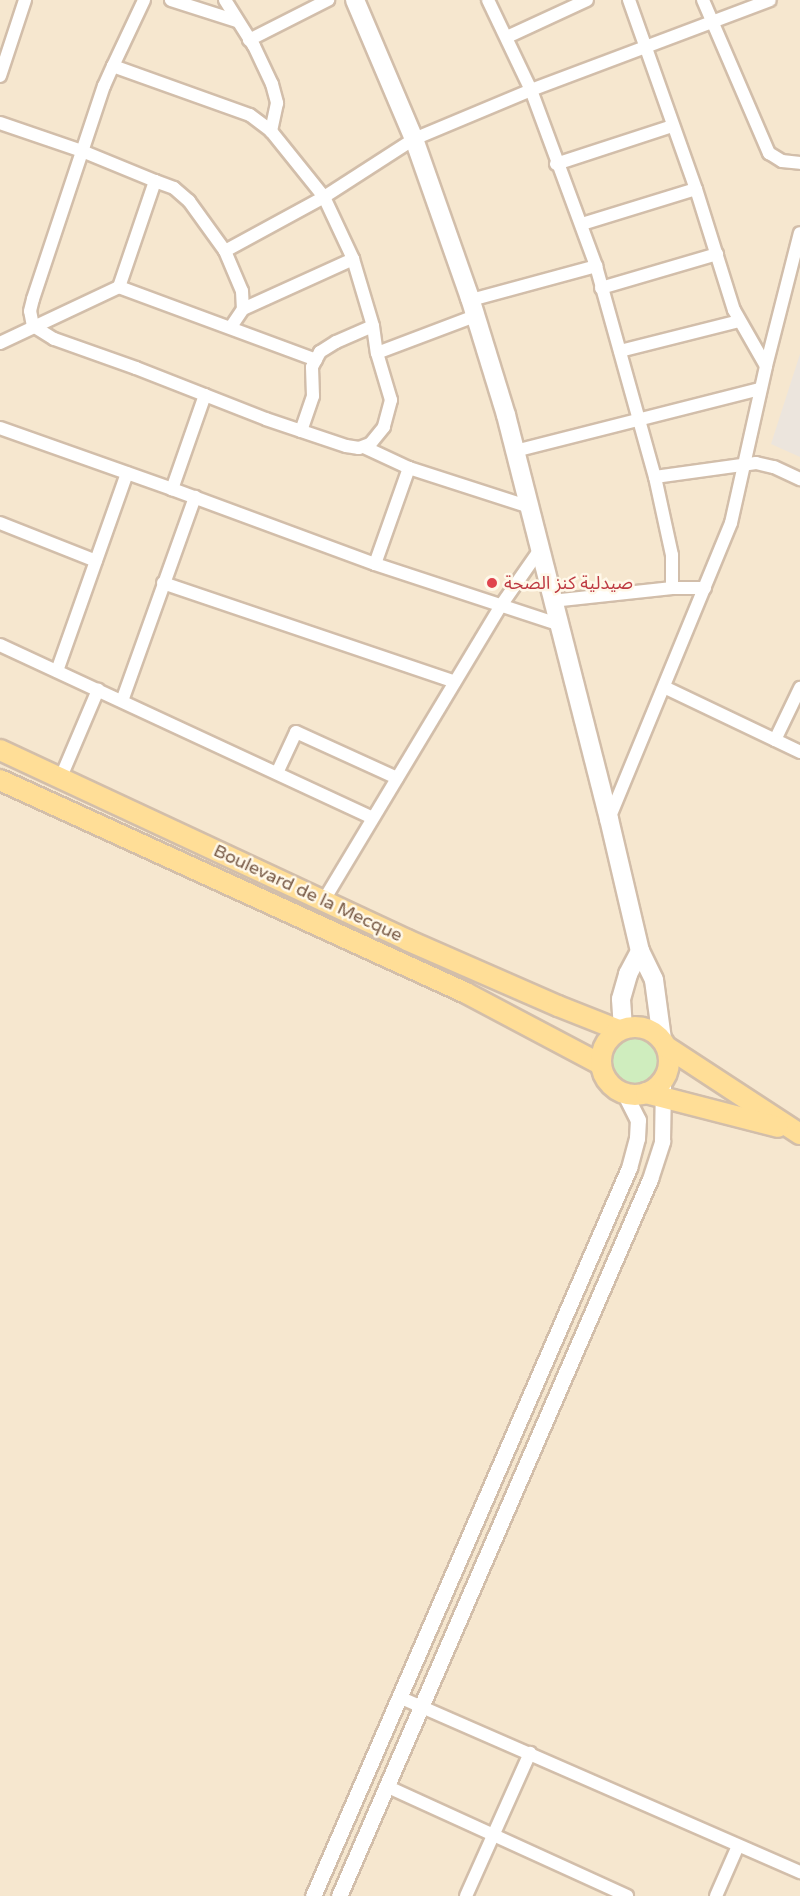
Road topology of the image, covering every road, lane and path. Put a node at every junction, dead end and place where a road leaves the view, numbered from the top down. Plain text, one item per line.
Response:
1 (25, 0) edge
2 (144, 0) edge
3 (171, 0) edge
4 (225, 0) edge
5 (328, 0) edge
6 (356, 0) edge
7 (488, 0) edge
8 (587, 0) edge
9 (629, 0) edge
10 (703, 0) edge
11 (770, 0) edge
12 (237, 21) junction
13 (712, 22) junction
14 (507, 37) junction
15 (249, 40) junction
16 (643, 47) junction
17 (113, 66) junction
18 (0, 76) edge
19 (531, 90) junction
20 (0, 123) edge
21 (672, 126) junction
22 (271, 131) junction
23 (414, 139) junction
24 (82, 151) junction
25 (800, 163) edge
26 (556, 164) junction
27 (155, 182) junction
28 (696, 189) junction
29 (324, 197) junction
30 (582, 224) junction
31 (799, 239) edge
32 (225, 251) junction
33 (717, 254) junction
34 (353, 259) junction
35 (596, 266) junction
36 (119, 287) junction
37 (601, 288) junction
38 (473, 308) junction
39 (243, 309) junction
40 (739, 321) junction
41 (33, 326) junction
42 (373, 326) junction
43 (231, 327) junction
44 (0, 343) edge
45 (620, 351) junction
46 (377, 352) junction
47 (316, 360) junction
48 (766, 366) junction
49 (760, 390) junction
50 (205, 395) junction
51 (639, 419) junction
52 (0, 428) edge
53 (301, 431) junction
54 (364, 447) junction
55 (515, 451) junction
56 (743, 463) junction
57 (409, 468) junction
58 (127, 473) junction
59 (655, 477) junction
60 (800, 479) edge
61 (172, 489) junction
62 (195, 497) junction
63 (530, 507) junction
64 (0, 524) edge
65 (539, 552) junction
66 (96, 561) junction
67 (375, 564) junction
68 (163, 583) junction
69 (672, 588) junction
70 (705, 588) junction
71 (552, 601) junction
72 (502, 605) junction
73 (558, 624) junction
74 (0, 645) edge
75 (57, 671) junction
76 (455, 682) junction
77 (664, 687) junction
78 (800, 688) edge
79 (98, 690) junction
80 (122, 701) junction
81 (775, 740) junction
82 (0, 750) edge
83 (800, 752) edge
84 (277, 773) junction
85 (62, 777) junction
86 (398, 778) junction
87 (0, 780) edge
88 (374, 818) junction
89 (609, 819) junction
90 (324, 900) junction
91 (640, 951) junction
92 (621, 1029) junction
93 (664, 1043) junction
94 (600, 1064) junction
95 (657, 1090) junction
96 (625, 1094) junction
97 (798, 1133) edge
98 (399, 1697) junction
99 (421, 1706) junction
100 (530, 1753) junction
101 (386, 1786) junction
102 (493, 1835) junction
103 (738, 1846) junction
104 (800, 1872) edge
105 (313, 1896) edge
106 (339, 1896) edge
107 (466, 1896) edge
108 (627, 1896) edge
109 (716, 1896) edge

1 - 18 street
2 - 17 street
3 - 12 street
4 - 12 street
5 - 15 street
6 - 23 main road
7 - 14 street
8 - 14 street
9 - 16 street
10 - 13 street
11 - 13 street
12 - 15 street
13 - 16 street
13 - 25 street
14 - 19 street
15 - 22 street
16 - 19 street
16 - 21 street
17 - 22 street
17 - 24 street
19 - 23 street
19 - 26 street
20 - 24 street
21 - 26 street
21 - 28 street
22 - 29 street
23 - 29 street
23 - 38 main road
24 - 27 street
24 - 41 street
26 - 30 street
27 - 32 street
27 - 36 street
28 - 30 street
28 - 33 street
29 - 32 street
29 - 34 street
30 - 35 street
31 - 48 street
32 - 39 street
33 - 37 street
33 - 40 street
34 - 39 street
34 - 42 street
35 - 37 street
35 - 38 street
36 - 41 street
36 - 43 street
37 - 45 street
38 - 46 street
38 - 55 main road
39 - 43 street
40 - 45 street
40 - 48 street
41 - 44 street
41 - 50 street
42 - 46 street
42 - 47 street
43 - 47 street
45 - 51 street
46 - 54 street
47 - 53 street
48 - 49 street
49 - 51 street
49 - 56 street
50 - 53 street
50 - 61 street
51 - 55 street
51 - 59 street
52 - 58 street
53 - 54 street
54 - 57 street
55 - 63 main road
56 - 59 street
56 - 60 street
56 - 70 street
57 - 63 street
57 - 67 street
58 - 61 street
58 - 66 street
59 - 69 street
61 - 62 street
62 - 67 street
62 - 68 street
63 - 65 main road
64 - 66 street
65 - 71 main road
65 - 72 street
66 - 75 street
67 - 72 street
68 - 76 street
68 - 80 street
69 - 70 street
69 - 71 street
70 - 77 street
71 - 73 main road
72 - 73 street
72 - 76 street
73 - 89 main road
74 - 75 street
75 - 79 street
76 - 86 street
77 - 81 street
77 - 89 street
78 - 81 street
79 - 80 street
79 - 85 street
80 - 84 street
81 - 83 street
82 - 85 main road, Boulevard de la Mecque
84 - 86 street
84 - 88 street
85 - 90 main road, Boulevard de la Mecque
86 - 88 street
87 - 94 main road, Boulevard de la Mecque
88 - 90 street
89 - 91 main road
90 - 92 main road, Boulevard de la Mecque
91 - 92 main road
91 - 93 main road
92 - 93 main road, Boulevard de la Mecque
92 - 94 main road
93 - 95 main road
93 - 97 main road, Boulevard de la Mecque
94 - 96 main road, Boulevard de la Mecque
95 - 96 main road, Boulevard de la Mecque
95 - 97 main road, Boulevard de la Mecque
95 - 99 street
96 - 98 street
98 - 99 street
98 - 105 street
99 - 100 street
99 - 101 street
100 - 102 street
100 - 103 street
101 - 102 street
101 - 106 street
102 - 107 street
102 - 108 street
103 - 104 street
103 - 109 street

